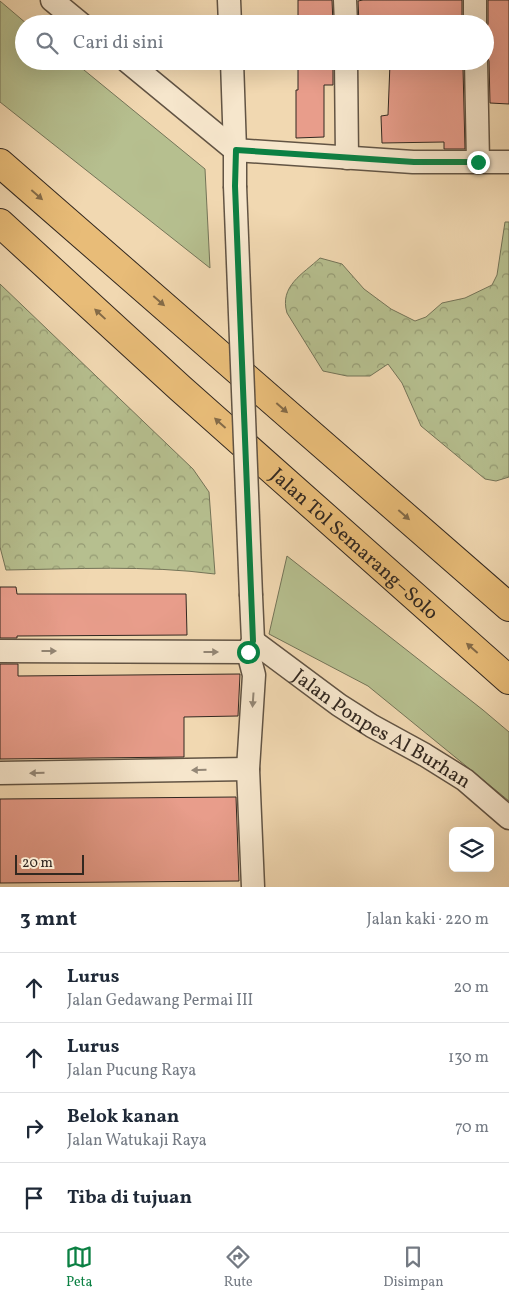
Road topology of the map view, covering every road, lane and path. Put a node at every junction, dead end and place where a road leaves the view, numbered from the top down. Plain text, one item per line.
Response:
1 (52, 0) edge
2 (230, 0) edge
3 (345, 0) edge
4 (475, 0) edge
5 (70, 15) edge
6 (230, 15) edge
7 (346, 15) edge
8 (475, 15) edge
9 (138, 70) edge
10 (232, 70) edge
11 (346, 70) edge
12 (476, 70) edge
13 (236, 150) junction
14 (347, 158) junction
15 (0, 162) edge
16 (478, 162) junction
17 (509, 162) edge
18 (0, 223) edge
19 (509, 606) edge
20 (251, 647) junction
21 (0, 651) edge
22 (509, 680) edge
23 (248, 769) junction
24 (0, 773) edge
25 (509, 818) edge
26 (253, 887) edge

1 - 5 street
2 - 6 street
3 - 7 street
4 - 8 street
9 - 13 street
10 - 13 street
11 - 14 street
12 - 16 street
13 - 14 street
13 - 20 street, bridge
14 - 16 street
15 -> 19 highway
16 - 17 street
22 -> 18 highway, Jalan Tol Semarang–Solo
21 -> 20 street
20 -> 23 street
20 - 25 street, Jalan Ponpes Al Burhan
23 -> 24 street
23 - 26 street

